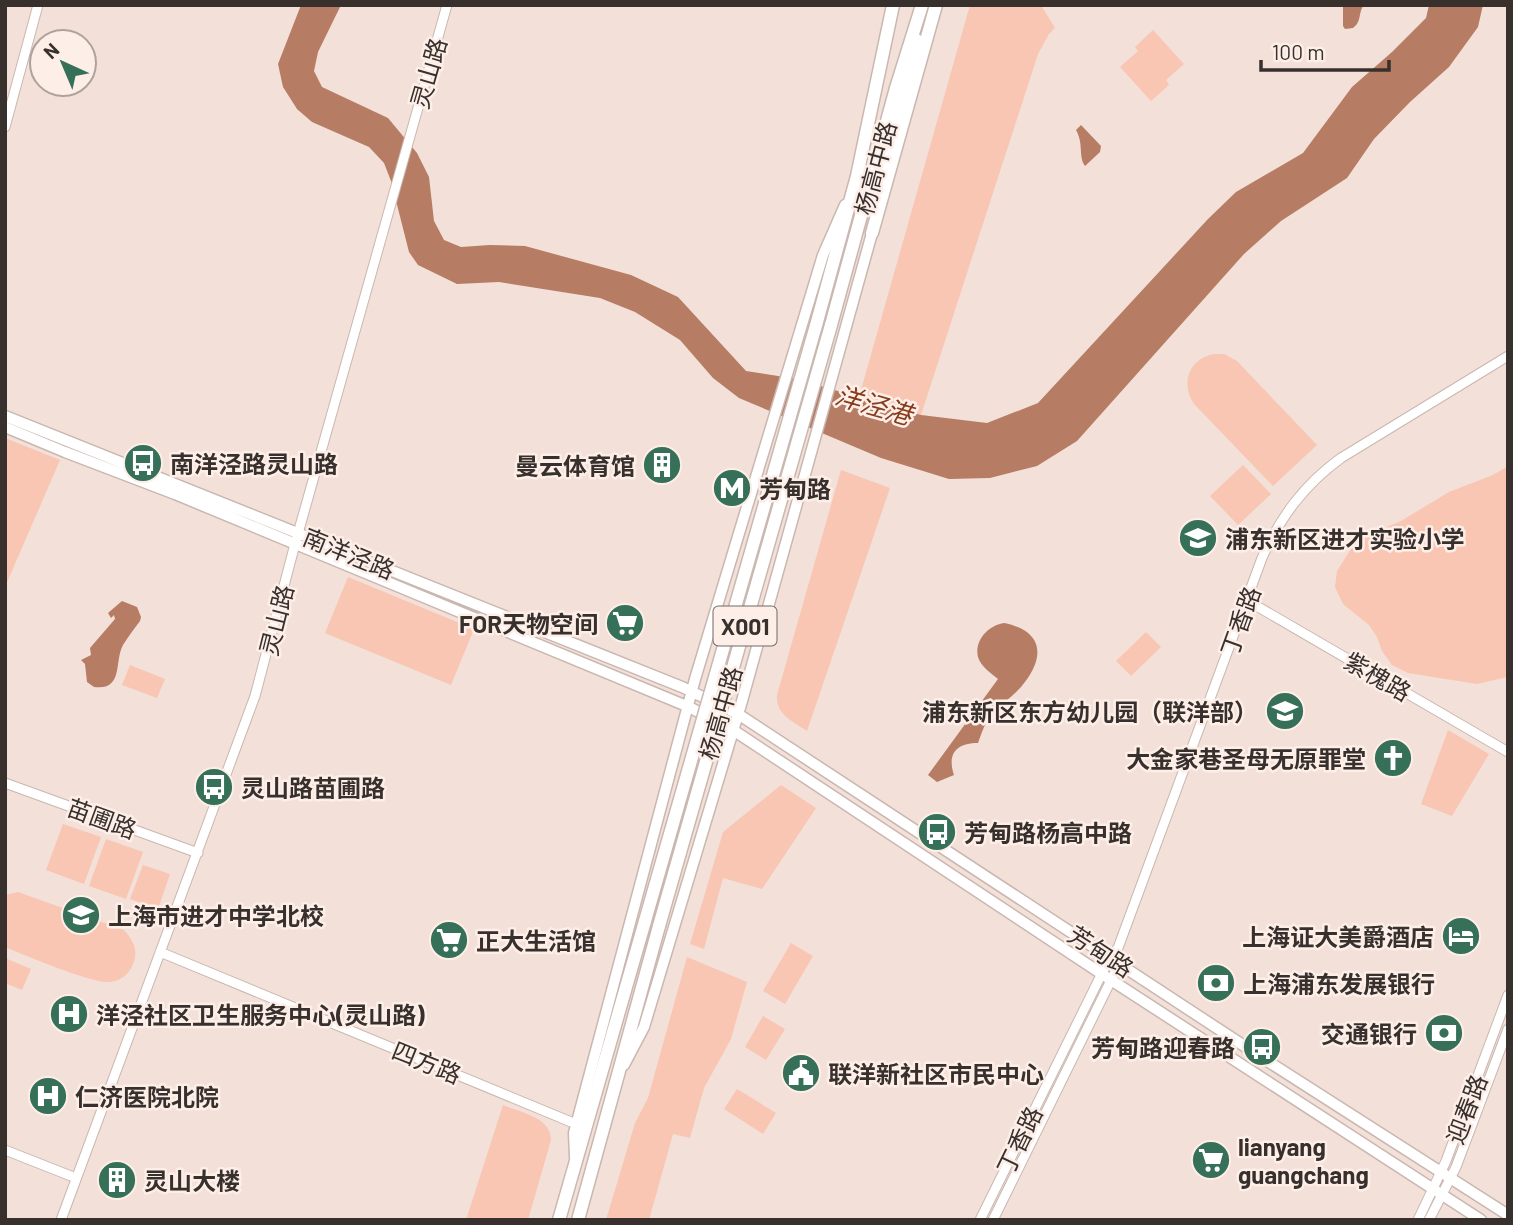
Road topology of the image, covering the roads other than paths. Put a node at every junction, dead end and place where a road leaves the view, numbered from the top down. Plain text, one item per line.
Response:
1 (38, 5) edge
2 (447, 5) edge
3 (893, 5) edge
4 (927, 7) edge
5 (5, 127) edge
6 (857, 176) junction
7 (872, 233) joint
8 (1508, 356) edge
9 (5, 416) edge
10 (5, 427) edge
11 (297, 538) junction
12 (1248, 600) junction
13 (692, 692) junction
14 (689, 707) junction
15 (738, 714) junction
16 (731, 735) junction
17 (1508, 752) edge
18 (5, 783) edge
19 (198, 853) junction
20 (160, 952) junction
21 (1116, 956) junction
22 (1106, 977) junction
23 (1508, 995) edge
24 (1508, 1029) edge
25 (618, 1078) junction
26 (576, 1124) junction
27 (5, 1150) edge
28 (575, 1166) junction
29 (1445, 1175) junction
30 (76, 1178) junction
31 (1437, 1191) junction
32 (1508, 1215) edge
33 (61, 1220) edge
34 (559, 1220) edge
35 (578, 1220) edge
36 (980, 1220) edge
37 (993, 1220) edge
38 (1418, 1220) edge
39 (1429, 1220) edge
40 (1481, 1220) edge

1 - 5 street
2 - 11 street, 灵山路
3 - 6 highway, 杨高中路 / X001
4 - 7 highway
4 - 25 highway, 杨高中路 / X001, bridge
6 - 13 main road, 杨高中路 / X001
6 - 28 highway, 杨高中路 / X001, bridge
7 - 15 main road, 杨高中路 / X001
8 - 12 street, 丁香路
9 - 11 main road, 南洋泾路
10 - 11 main road, 南洋泾路
11 - 13 main road, 南洋泾路
11 - 14 main road, 南洋泾路
11 - 19 street, 灵山路
12 - 17 street, 紫槐路
12 - 21 street, 丁香路
13 - 14 main road, 杨高中路 / X001
13 - 15 main road, 芳甸路
14 - 16 main road, 芳甸路
14 - 26 main road, 杨高中路 / X001
15 - 16 main road, 杨高中路
15 - 21 main road, 芳甸路
16 - 22 main road, 芳甸路
16 - 25 main road, 杨高中路
18 - 19 street, 苗圃路
19 - 20 street, 灵山路
20 - 26 street, 四方路
20 - 30 street, 灵山路
21 - 22 street, 丁香路
21 - 29 main road, 芳甸路
22 - 31 main road, 芳甸路
22 - 36 street, 丁香路
22 - 37 street, 丁香路
23 - 29 street, 迎春路
24 - 29 street, 迎春路
25 - 35 highway, 杨高中路
26 - 28 main road, 杨高中路 / X001
27 - 30 street
28 - 34 highway, 杨高中路 / X001
29 - 31 street, 迎春路
29 - 32 main road, 芳甸路
30 - 33 street, 灵山路
31 - 38 street, 迎春路
31 - 39 street, 迎春路
31 - 40 main road, 芳甸路

